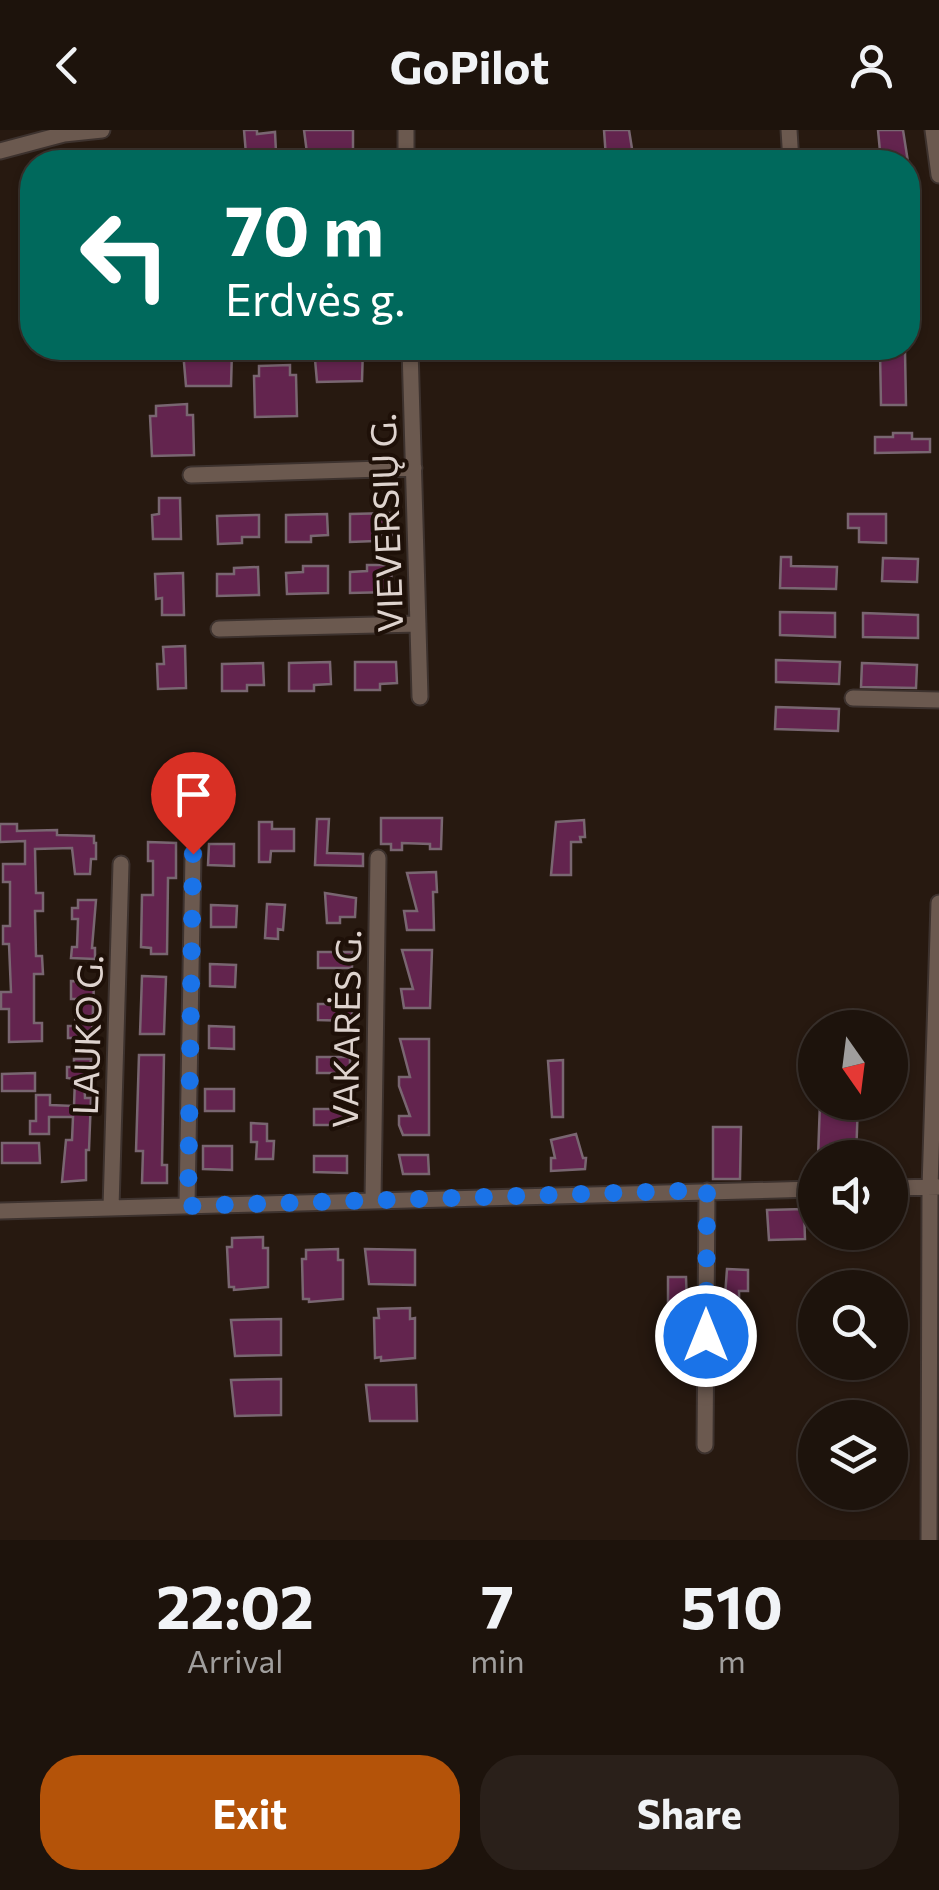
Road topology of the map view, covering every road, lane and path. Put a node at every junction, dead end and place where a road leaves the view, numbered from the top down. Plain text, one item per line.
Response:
1 (102, 130) edge
2 (933, 130) edge
3 (0, 150) edge
4 (939, 175) edge
5 (410, 360) edge
6 (414, 468) junction
7 (191, 475) dead end
8 (418, 624) junction
9 (218, 628) dead end
10 (420, 697) dead end
11 (854, 698) dead end
12 (939, 700) edge
13 (193, 854) dead end
14 (378, 858) dead end
15 (121, 864) dead end
16 (939, 903) edge
17 (934, 1187) edge
18 (908, 1188) edge
19 (798, 1189) edge
20 (707, 1190) junction
21 (373, 1200) junction
22 (188, 1206) junction
23 (111, 1208) junction
24 (0, 1212) edge
25 (705, 1445) dead end
26 (928, 1540) edge

1 - 3 street
2 - 4 street
5 - 6 street, VIEVERSIŲ G.
6 - 7 street
6 - 8 street, VIEVERSIŲ G.
8 - 9 street
8 - 10 street, VIEVERSIŲ G.
11 - 12 street
13 - 22 street
14 - 21 street, VAKARĖS G.
15 - 23 street, LAUKO G.
16 - 17 street
17 - 18 street
17 - 26 street
19 - 20 street
20 - 21 street
20 - 25 street
21 - 22 street
22 - 23 street
23 - 24 street

